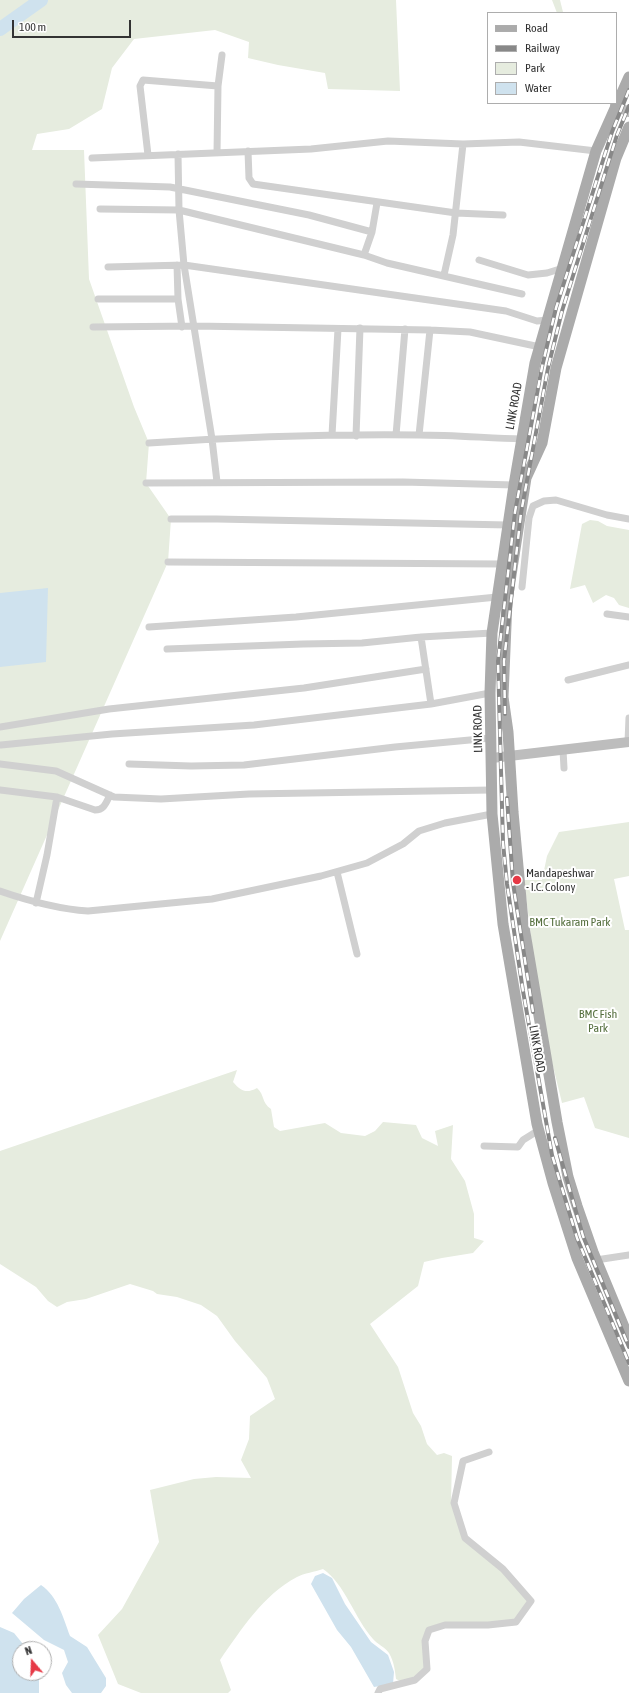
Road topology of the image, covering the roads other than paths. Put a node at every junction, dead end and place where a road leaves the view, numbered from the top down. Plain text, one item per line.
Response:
1 (222, 55) dead end
2 (629, 77) edge
3 (218, 86) junction
4 (617, 103) edge
5 (616, 105) joint
6 (629, 112) edge
7 (629, 127) edge
8 (463, 144) junction
9 (248, 151) junction
10 (596, 151) junction
11 (217, 153) junction
12 (178, 154) junction
13 (148, 155) junction
14 (92, 158) dead end
15 (76, 184) dead end
16 (180, 190) junction
17 (377, 202) junction
18 (100, 209) dead end
19 (179, 210) junction
20 (456, 213) junction
21 (503, 215) dead end
22 (372, 232) junction
23 (364, 255) junction
24 (479, 260) dead end
25 (177, 265) junction
26 (184, 265) junction
27 (108, 267) dead end
28 (563, 268) junction
29 (444, 275) junction
30 (522, 294) dead end
31 (98, 298) dead end
32 (178, 299) junction
33 (548, 320) junction
34 (195, 326) junction
35 (93, 327) dead end
36 (182, 327) junction
37 (360, 328) junction
38 (338, 329) junction
39 (405, 329) junction
40 (430, 330) junction
41 (540, 347) junction
42 (332, 435) junction
43 (396, 435) junction
44 (419, 435) junction
45 (356, 436) junction
46 (212, 439) junction
47 (522, 439) junction
48 (149, 443) dead end
49 (146, 482) dead end
50 (217, 482) junction
51 (514, 485) junction
52 (629, 519) edge
53 (171, 520) dead end
54 (508, 525) junction
55 (168, 562) dead end
56 (503, 564) junction
57 (522, 587) dead end
58 (497, 597) junction
59 (607, 614) dead end
60 (629, 617) edge
61 (149, 626) dead end
62 (492, 633) junction
63 (421, 636) junction
64 (167, 650) dead end
65 (629, 665) edge
66 (426, 668) junction
67 (568, 680) dead end
68 (490, 694) junction
69 (431, 704) junction
70 (629, 718) edge
71 (0, 727) edge
72 (491, 738) junction
73 (629, 742) edge
74 (2, 745) dead end
75 (561, 750) junction
76 (509, 757) junction
77 (492, 758) junction
78 (0, 764) edge
79 (129, 764) dead end
80 (563, 768) dead end
81 (0, 790) edge
82 (491, 790) junction
83 (110, 795) junction
84 (57, 797) junction
85 (492, 814) junction
86 (337, 872) junction
87 (0, 892) edge
88 (36, 903) junction
89 (357, 954) dead end
90 (539, 1130) junction
91 (484, 1146) dead end
92 (629, 1255) edge
93 (596, 1260) junction
94 (629, 1339) edge
95 (629, 1381) edge
96 (489, 1452) dead end
97 (378, 1693) edge

1 - 3 street
2 - 4 main road, LINK ROAD
3 - 11 street
3 - 13 street
5 - 6 street
5 - 10 main road, LINK ROAD
7 - 76 main road, LINK ROAD
8 - 9 street
8 - 10 street
8 - 20 street
9 - 11 street
9 - 17 street
10 - 28 main road, LINK ROAD
11 - 12 street
12 - 13 street
12 - 16 street
13 - 14 street
15 - 16 street
16 - 19 street
16 - 22 street
17 - 20 street
17 - 22 street
18 - 19 street
19 - 23 street
19 - 26 street
20 - 21 street
20 - 29 street
22 - 23 street
23 - 29 street
24 - 28 street
25 - 26 street
25 - 27 street
25 - 32 street
26 - 33 street
26 - 34 street
28 - 33 main road, LINK ROAD
29 - 30 street
31 - 32 street
32 - 36 street
33 - 41 main road, LINK ROAD
34 - 36 street
34 - 38 street
34 - 46 street
35 - 36 street
37 - 38 street
37 - 39 street
37 - 45 street
38 - 42 street
39 - 40 street
39 - 43 street
40 - 41 street
40 - 44 street
41 - 47 main road, LINK ROAD
42 - 45 street
42 - 46 street
43 - 44 street
43 - 45 street
44 - 47 street
46 - 48 street
46 - 50 street
47 - 51 main road, LINK ROAD
49 - 50 street
50 - 51 street
51 - 54 main road, LINK ROAD
52 - 57 street
53 - 54 street
54 - 56 main road, LINK ROAD
55 - 56 street
56 - 58 main road, LINK ROAD
58 - 61 street
58 - 62 main road, LINK ROAD
59 - 60 street
62 - 63 street
62 - 68 main road, LINK ROAD
63 - 64 street
63 - 66 street
65 - 67 street
66 - 69 street
66 - 71 street
68 - 69 street
68 - 72 main road, LINK ROAD
69 - 74 street
70 - 73 street
72 - 77 main road, LINK ROAD
72 - 79 street
73 - 75 street
75 - 76 street
75 - 80 street
76 - 77 street
76 - 93 main road, LINK ROAD
77 - 82 main road, LINK ROAD
78 - 83 street
81 - 84 street
82 - 83 street
82 - 85 main road, LINK ROAD
83 - 84 street
84 - 88 street
85 - 86 street
85 - 90 main road, LINK ROAD
86 - 88 street
86 - 89 street
87 - 88 street
90 - 91 street
90 - 95 main road, LINK ROAD
92 - 93 street
93 - 94 main road, LINK ROAD
96 - 97 street

